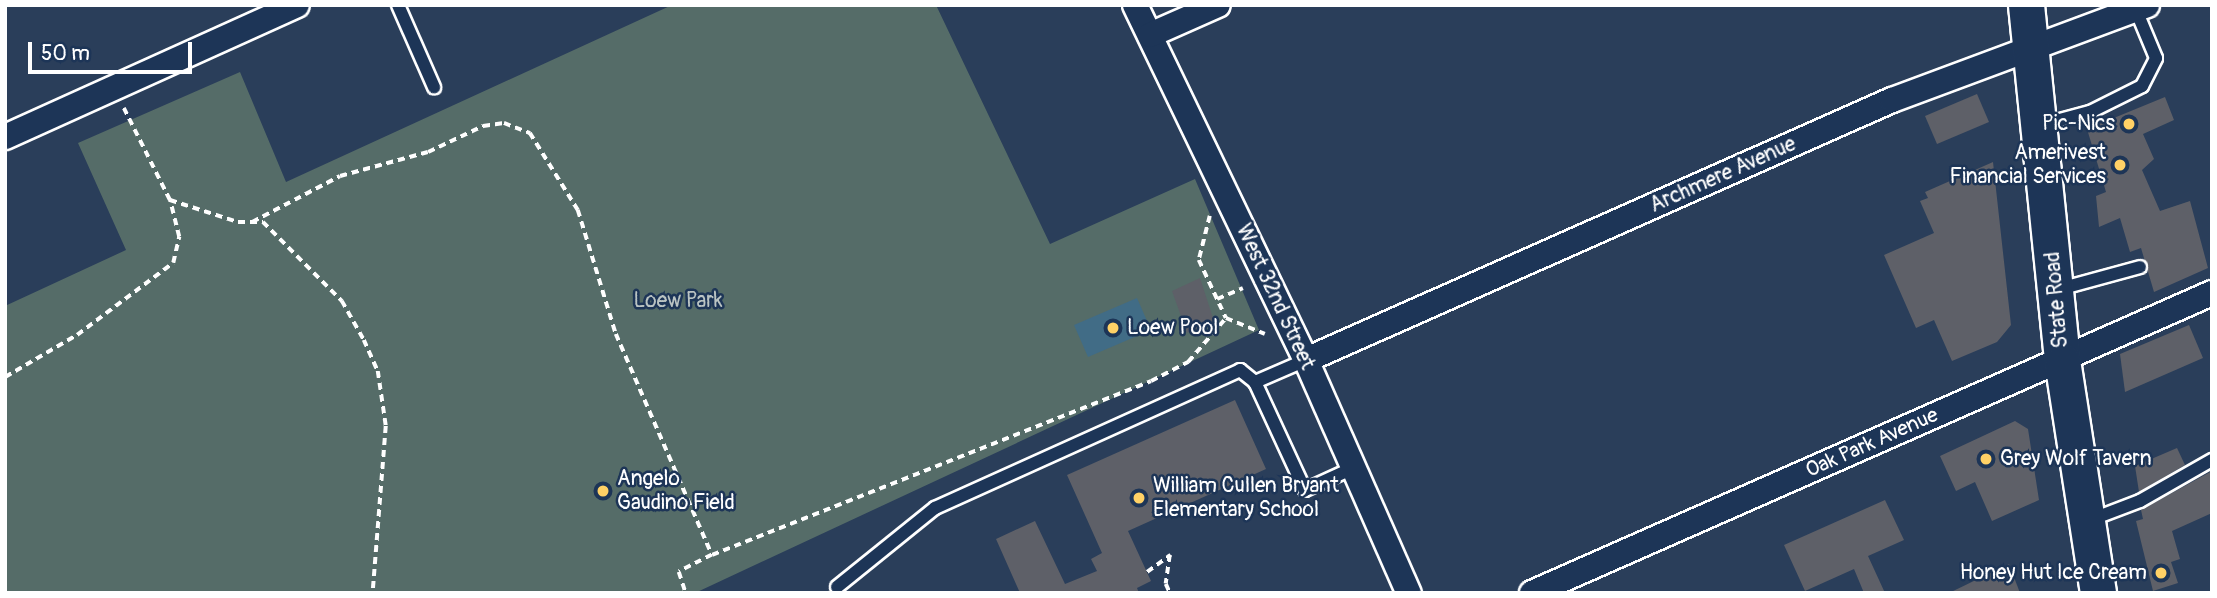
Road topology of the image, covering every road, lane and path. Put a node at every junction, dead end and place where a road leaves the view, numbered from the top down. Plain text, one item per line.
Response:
1 (297, 5) edge
2 (398, 5) edge
3 (1135, 5) edge
4 (1218, 5) edge
5 (2026, 5) edge
6 (2141, 8) edge
7 (1150, 36) junction
8 (2032, 50) junction
9 (434, 86) dead end
10 (124, 107) dead end
11 (2041, 125) junction
12 (5, 137) edge
13 (170, 200) junction
14 (1210, 216) dead end
15 (252, 222) junction
16 (2140, 267) dead end
17 (1243, 288) dead end
18 (2056, 290) junction
19 (2212, 293) edge
20 (1217, 299) junction
21 (1226, 318) junction
22 (1265, 334) dead end
23 (1306, 360) junction
24 (2062, 360) junction
25 (5, 377) edge
26 (1255, 382) junction
27 (2212, 460) edge
28 (1353, 468) junction
29 (2087, 522) junction
30 (712, 555) junction
31 (1147, 572) dead end
32 (837, 587) dead end
33 (373, 593) edge
34 (686, 593) edge
35 (1170, 593) edge
36 (1409, 593) edge
37 (1532, 593) edge
38 (2098, 593) edge

1 - 12 street
2 - 9 lane
3 - 7 street, West 32nd Street
4 - 7 street
5 - 8 main road, State Road
6 - 8 street, Archmere Avenue
6 - 11 lane
7 - 23 street, West 32nd Street
8 - 11 main road, State Road
8 - 23 street, Archmere Avenue
10 - 13 path
11 - 18 main road, State Road
13 - 15 path
13 - 25 path
14 - 20 path
15 - 30 path
15 - 33 path
16 - 18 lane
17 - 20 path
18 - 24 main road, State Road
19 - 24 street, Oak Park Avenue
20 - 21 path
21 - 22 path
21 - 30 path
23 - 26 lane
23 - 28 street, West 32nd Street
24 - 29 main road, State Road
24 - 37 street, Oak Park Avenue
26 - 28 lane
26 - 32 lane
27 - 29 lane
28 - 36 street, West 32nd Street
29 - 38 main road, State Road
30 - 34 path
31 - 35 path

